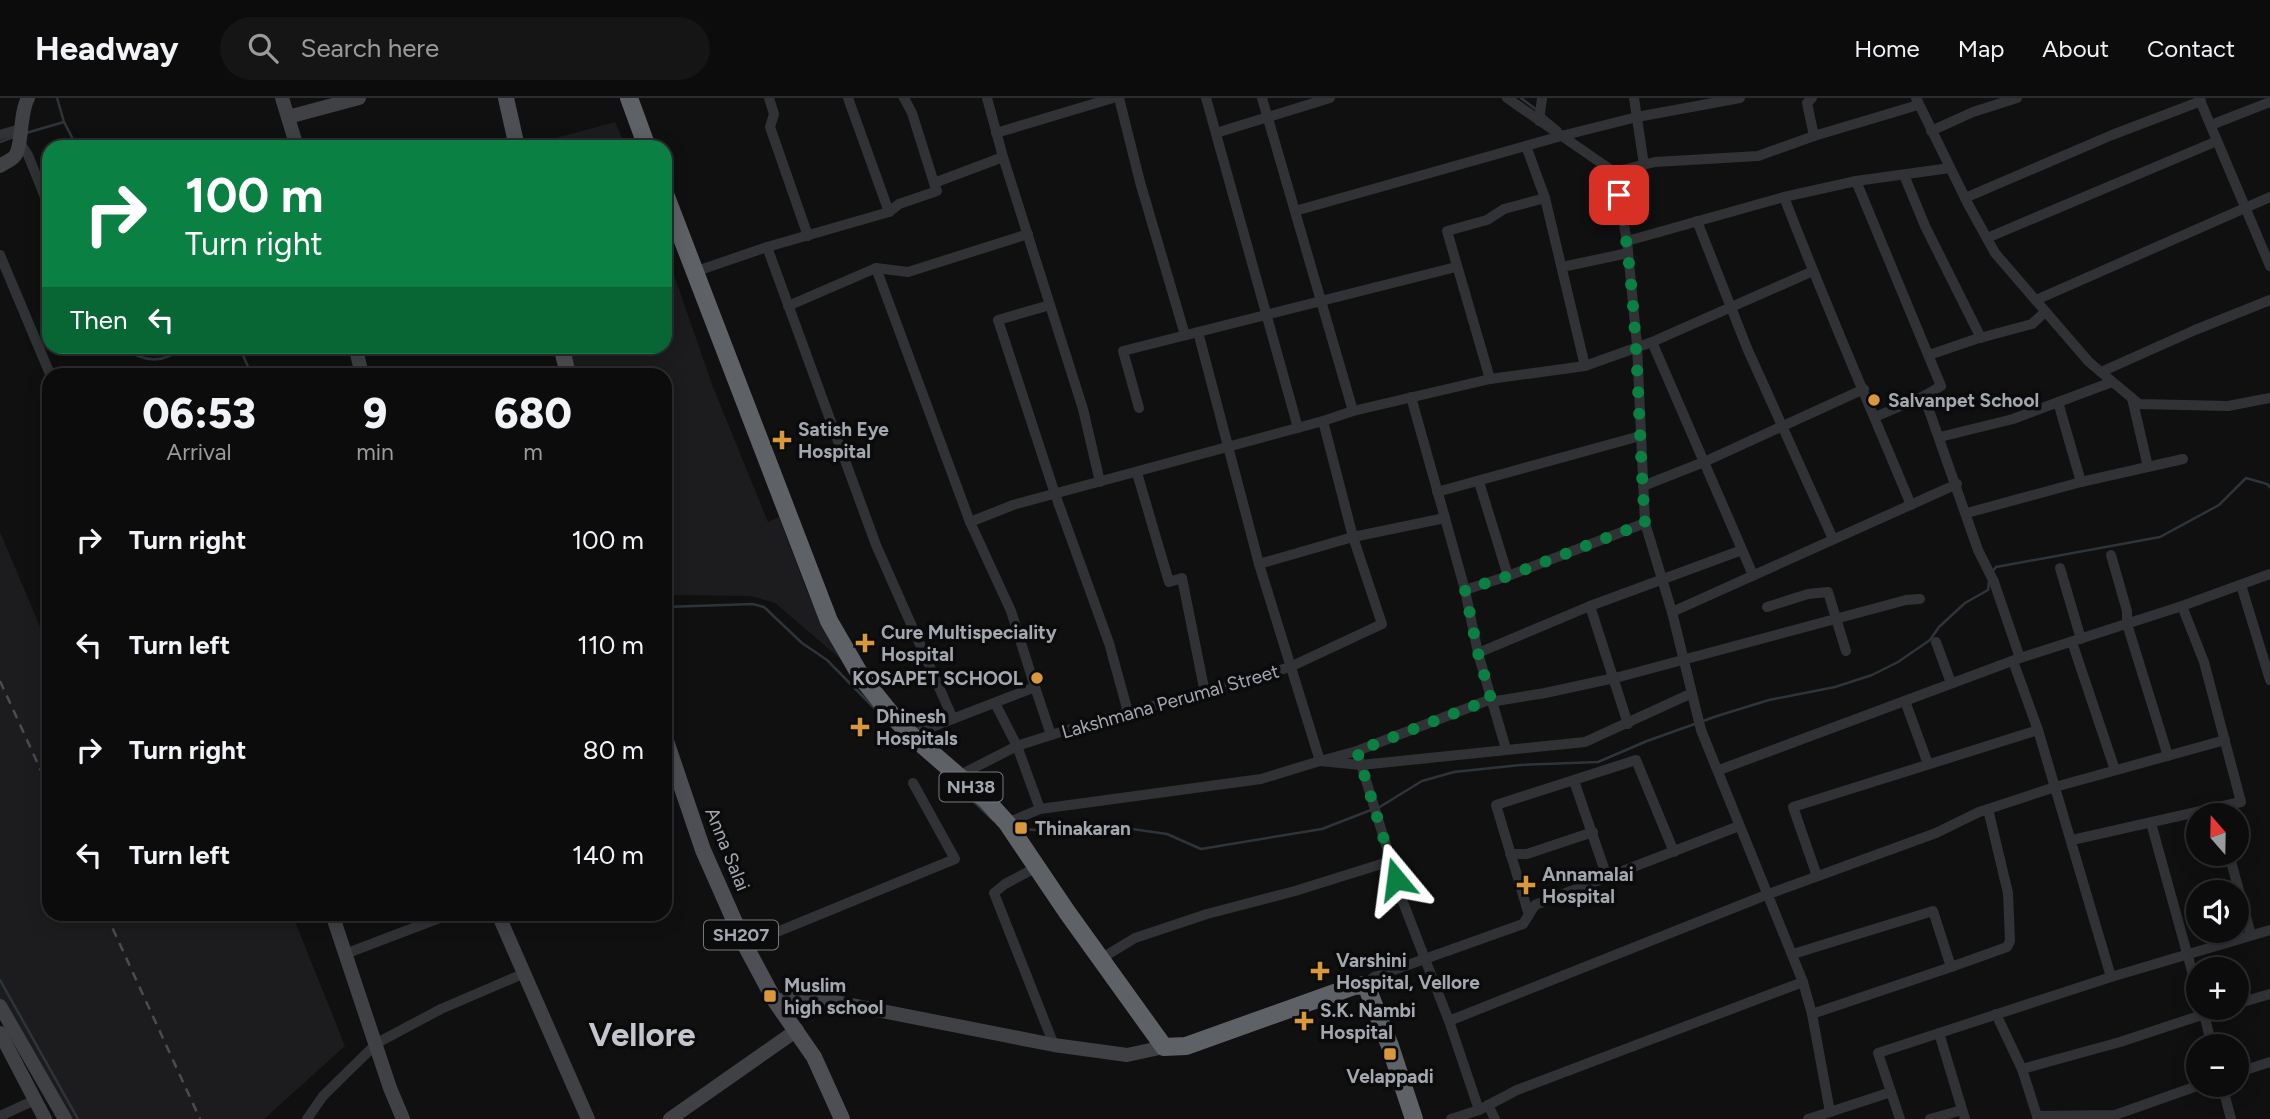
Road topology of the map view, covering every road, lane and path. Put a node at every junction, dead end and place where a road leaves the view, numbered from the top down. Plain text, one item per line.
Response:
1 (28, 98) edge
2 (282, 98) edge
3 (359, 98) edge
4 (506, 98) edge
5 (629, 98) edge
6 (769, 98) edge
7 (848, 98) edge
8 (904, 98) edge
9 (987, 98) edge
10 (1114, 98) edge
11 (1119, 98) edge
12 (1206, 98) edge
13 (1262, 98) edge
14 (1330, 98) edge
15 (1507, 98) edge
16 (1542, 98) edge
17 (1634, 98) edge
18 (1740, 98) edge
19 (1812, 98) edge
20 (2017, 98) edge
21 (2200, 100) edge
22 (1090, 101) edge
23 (1917, 101) edge
24 (2270, 102) edge
25 (288, 117) junction
26 (1637, 117) junction
27 (1268, 118) junction
28 (1539, 121) junction
29 (2211, 125) junction
30 (1931, 131) junction
31 (996, 133) junction
32 (1216, 133) junction
33 (0, 135) edge
34 (20, 136) junction
35 (1561, 136) junction
36 (1814, 136) junction
37 (294, 140) edge
38 (515, 140) edge
39 (644, 140) edge
40 (2217, 141) junction
41 (1526, 146) junction
42 (1003, 157) junction
43 (1644, 165) junction
44 (0, 166) edge
45 (1950, 168) junction
46 (1614, 172) junction
47 (1904, 175) junction
48 (1856, 181) junction
49 (934, 183) junction
50 (42, 189) edge
51 (1784, 197) junction
52 (2270, 197) edge
53 (1545, 198) junction
54 (1965, 198) junction
55 (2245, 208) junction
56 (1295, 211) junction
57 (889, 212) junction
58 (672, 213) edge
59 (1697, 221) junction
60 (1027, 234) junction
61 (808, 236) junction
62 (1987, 238) junction
63 (1627, 241) junction
64 (767, 247) junction
65 (1628, 253) junction
66 (2268, 254) edge
67 (0, 255) edge
68 (2270, 266) edge
69 (1456, 267) junction
70 (1562, 267) junction
71 (876, 268) junction
72 (1813, 271) junction
73 (694, 272) junction
74 (1321, 300) junction
75 (2036, 300) junction
76 (2270, 300) edge
77 (1050, 305) junction
78 (788, 306) junction
79 (1733, 308) junction
80 (2045, 312) junction
81 (1267, 315) junction
82 (1198, 332) junction
83 (1185, 335) junction
84 (1981, 338) junction
85 (1652, 342) junction
86 (1637, 345) junction
87 (1929, 355) junction
88 (1585, 366) junction
89 (47, 368) edge
90 (2101, 372) junction
91 (1490, 379) junction
92 (2112, 382) junction
93 (1864, 389) junction
94 (1924, 396) junction
95 (1411, 397) junction
96 (2132, 398) junction
97 (2270, 398) edge
98 (2058, 402) junction
99 (1139, 408) dead end
100 (1353, 411) junction
101 (1875, 417) junction
102 (1324, 422) junction
103 (1781, 425) junction
104 (1297, 428) junction
105 (1640, 436) junction
106 (1940, 437) junction
107 (1228, 447) junction
108 (2183, 459) dead end
109 (1704, 462) junction
110 (2148, 467) junction
111 (1137, 473) junction
112 (1100, 482) junction
113 (1479, 482) junction
114 (2081, 482) junction
115 (1957, 484) junction
116 (1643, 486) junction
117 (1437, 492) junction
118 (1055, 494) junction
119 (1911, 505) junction
120 (1966, 513) junction
121 (1445, 518) junction
122 (970, 522) junction
123 (1645, 523) junction
124 (1353, 537) junction
125 (1833, 539) junction
126 (1742, 550) junction
127 (2111, 555) dead end
128 (1259, 564) junction
129 (2060, 568) dead end
130 (2270, 574) edge
131 (1753, 575) junction
132 (1508, 576) junction
133 (1662, 582) junction
134 (2241, 585) junction
135 (1465, 590) junction
136 (1920, 599) dead end
137 (1590, 606) junction
138 (2182, 606) junction
139 (1767, 607) dead end
140 (1672, 612) junction
141 (1836, 620) junction
142 (2127, 624) junction
143 (2076, 640) junction
144 (1936, 642) dead end
145 (1846, 651) dead end
146 (1478, 653) junction
147 (1682, 659) junction
148 (2017, 660) junction
149 (1290, 667) junction
150 (1613, 678) junction
151 (2270, 680) edge
152 (1951, 683) junction
153 (1035, 687) junction
154 (1205, 694) junction
155 (1690, 694) junction
156 (1491, 699) junction
157 (1905, 701) junction
158 (995, 703) junction
159 (1128, 712) junction
160 (953, 719) junction
161 (1628, 724) junction
162 (2038, 730) junction
163 (911, 735) junction
164 (1051, 735) junction
165 (2225, 740) junction
166 (1017, 746) junction
167 (1506, 749) junction
168 (1357, 751) junction
169 (2168, 756) junction
170 (672, 759) edge
171 (1321, 761) junction
172 (1928, 764) junction
173 (1361, 765) junction
174 (1719, 770) junction
175 (2115, 770) junction
176 (958, 776) junction
177 (1574, 781) junction
178 (913, 783) dead end
179 (2055, 787) junction
180 (2238, 803) edge
181 (1040, 809) junction
182 (1988, 809) junction
183 (2186, 817) edge
184 (1007, 822) junction
185 (2151, 823) junction
186 (1739, 826) junction
187 (1593, 832) junction
188 (2071, 840) junction
189 (1674, 852) junction
190 (1510, 854) junction
191 (1391, 861) junction
192 (2232, 866) edge
193 (1037, 867) junction
194 (1817, 876) junction
195 (1607, 877) junction
196 (1766, 895) junction
197 (1528, 915) junction
198 (334, 921) edge
199 (432, 921) edge
200 (501, 921) edge
201 (2270, 930) edge
202 (2251, 934) junction
203 (745, 945) junction
204 (345, 954) junction
205 (1793, 954) junction
206 (2187, 954) junction
207 (1425, 957) junction
208 (2188, 957) edge
209 (1102, 958) junction
210 (1951, 967) junction
211 (525, 974) junction
212 (2111, 977) junction
213 (1803, 982) junction
214 (1366, 985) junction
215 (2270, 994) edge
216 (2249, 1000) edge
217 (775, 1001) junction
218 (0, 1006) edge
219 (1812, 1014) junction
220 (1996, 1014) junction
221 (2186, 1017) edge
222 (1449, 1021) junction
223 (797, 1030) junction
224 (1939, 1033) junction
225 (0, 1034) edge
226 (377, 1044) junction
227 (1054, 1045) junction
228 (1164, 1047) junction
229 (2270, 1062) edge
230 (2022, 1069) junction
231 (2249, 1069) edge
232 (2186, 1090) edge
233 (1891, 1092) junction
234 (2225, 1097) edge
235 (36, 1100) junction
236 (1483, 1108) junction
237 (1830, 1112) junction
238 (1964, 1114) edge
239 (0, 1115) edge
240 (2038, 1117) edge
241 (1814, 1118) edge
242 (45, 1119) edge
243 (65, 1119) edge
244 (307, 1119) edge
245 (403, 1119) edge
246 (588, 1119) edge
247 (670, 1119) edge
248 (842, 1119) edge
249 (1414, 1119) edge
250 (1451, 1119) edge
251 (1495, 1119) edge
252 (1900, 1119) edge
253 (1930, 1119) edge
254 (2231, 1119) edge

1 - 34 main road
2 - 25 main road
3 - 25 main road
4 - 38 main road
5 - 39 highway
6 - 61 street
7 - 57 street
8 - 49 street
9 - 31 street
10 - 22 street
11 - 83 street
12 - 32 street
13 - 27 street
14 - 27 street
15 - 28 street
16 - 28 street
17 - 26 street
18 - 26 street
19 - 36 street
20 - 30 street
21 - 29 street
21 - 54 street
22 - 31 street
23 - 30 street
23 - 36 street
24 - 29 street
25 - 37 main road
26 - 35 street
26 - 43 street
27 - 32 street
27 - 56 street
28 - 35 street
29 - 40 street
30 - 45 street
31 - 42 street
32 - 81 street
33 - 34 street
34 - 44 main road
34 - 50 street
35 - 41 street
35 - 46 street
36 - 43 street
40 - 55 street
40 - 62 street
41 - 53 street
41 - 56 street
42 - 49 street
42 - 60 street
43 - 46 street
45 - 47 street
45 - 54 street
46 - 63 street
47 - 48 street
47 - 84 street
48 - 51 street
48 - 87 street
49 - 57 street
51 - 59 street
51 - 72 street
52 - 55 street
53 - 69 street
53 - 70 street
54 - 62 street
55 - 66 street
55 - 75 street
56 - 74 street
57 - 61 street
58 - 73 highway, NH38
59 - 63 street
59 - 79 street
60 - 71 street
60 - 77 street
61 - 64 street
62 - 75 street
63 - 65 street
64 - 73 street
64 - 78 street
65 - 70 street
65 - 86 street
66 - 68 street
67 - 89 street
69 - 74 street
69 - 91 street
70 - 88 street
71 - 78 street
71 - 122 street
72 - 79 street
72 - 93 street
73 - 163 highway, NH38
74 - 81 street
74 - 100 street
75 - 80 street
76 - 90 street
77 - 112 street
77 - 118 street
78 - 160 street
79 - 85 street
79 - 103 street
80 - 84 street
80 - 90 street
81 - 82 street
81 - 104 street
82 - 83 street
82 - 107 street
83 - 99 street
84 - 87 street
85 - 86 street
85 - 109 street
86 - 88 street
86 - 105 street
87 - 94 street
88 - 91 street
90 - 92 street
91 - 95 street
92 - 96 street
92 - 98 street
93 - 101 street
93 - 103 street
94 - 101 street
94 - 106 street
95 - 100 street
95 - 117 street
96 - 97 street
96 - 110 street
98 - 106 street
98 - 114 street
100 - 102 street
101 - 119 street
102 - 104 street
102 - 124 street
103 - 109 street
103 - 125 street
104 - 107 street
105 - 113 street
105 - 116 street
106 - 115 street
107 - 111 street
107 - 128 street
108 - 110 street
109 - 116 street
109 - 126 street
110 - 114 street
111 - 112 street
111 - 154 street
112 - 118 street
113 - 117 street
113 - 132 street
114 - 120 street
115 - 119 street
115 - 120 street
116 - 123 street
117 - 121 street
118 - 122 street
118 - 159 street
119 - 125 street
120 - 148 street
121 - 124 street
121 - 135 street
122 - 153 street
123 - 132 street
123 - 133 street
124 - 128 street
124 - 149 street, Lakshmana Perumal Street
125 - 131 street
126 - 131 street
126 - 133 street
127 - 142 street
128 - 149 street
129 - 143 street
130 - 134 street
131 - 140 street
132 - 135 street
133 - 137 street
133 - 140 street
134 - 138 street
134 - 151 street
135 - 146 street
136 - 141 street
137 - 146 street
137 - 150 street
138 - 142 street
138 - 165 street
139 - 141 street
140 - 147 street
141 - 145 street
141 - 147 street
142 - 143 street
142 - 169 street
143 - 148 street
143 - 175 street
144 - 152 street
146 - 156 street
147 - 150 street
147 - 155 street
148 - 152 street
148 - 162 street
149 - 154 street, Lakshmana Perumal Street
149 - 171 street
150 - 156 street
150 - 161 street
152 - 157 street
153 - 158 street
153 - 164 street
154 - 159 street, Lakshmana Perumal Street
155 - 161 street
155 - 174 street
156 - 167 street
156 - 168 street
157 - 172 street
157 - 174 street
158 - 160 street
158 - 166 street
159 - 164 street, Lakshmana Perumal Street
160 - 163 street
161 - 167 street
162 - 172 street
162 - 179 street
163 - 176 highway, NH38
164 - 166 street, Lakshmana Perumal Street
165 - 169 street
165 - 180 street
166 - 176 street, Lakshmana Perumal Street
166 - 181 street
167 - 173 street
168 - 171 street
168 - 173 street
169 - 175 street
170 - 203 main road, Anna Salai / SH207
171 - 173 street
171 - 181 street
172 - 194 street
173 - 191 street
174 - 186 street
175 - 179 street
176 - 184 highway, NH38
177 - 187 street
177 - 189 street
177 - 190 street
178 - 203 street
179 - 182 street
179 - 188 street
181 - 184 street
182 - 194 street
182 - 210 street
183 - 185 street
184 - 193 highway, NH38
185 - 188 street
185 - 206 street
186 - 189 street
186 - 196 street
187 - 190 street
187 - 195 street
188 - 212 street
189 - 195 street
190 - 197 street
191 - 207 street
191 - 209 street
192 - 202 street
193 - 209 highway, NH38
193 - 227 street
194 - 196 street
195 - 197 street
196 - 205 street
196 - 222 street
197 - 207 street
198 - 204 main road
199 - 204 street
200 - 211 main road
201 - 202 street
202 - 206 street
203 - 217 main road, Anna Salai / SH207
204 - 226 main road
205 - 210 street
205 - 213 street
206 - 208 street
206 - 212 street
207 - 214 street
207 - 222 street
209 - 228 highway, NH38
210 - 219 street
211 - 226 street
211 - 246 main road
212 - 220 street
213 - 219 street
213 - 236 street
214 - 228 highway
214 - 249 highway
215 - 216 street
217 - 223 main road, Anna Salai / SH207
217 - 227 main road
218 - 243 main road
219 - 237 street
220 - 224 street
220 - 230 street
221 - 230 street
222 - 236 street
223 - 247 main road
223 - 248 main road, Anna Salai / SH207
224 - 233 street
224 - 238 street
225 - 235 main road
226 - 244 street
226 - 245 main road
227 - 228 main road
229 - 231 street
230 - 240 street
232 - 240 street
233 - 237 street
233 - 252 street
234 - 254 street
235 - 239 street
235 - 242 main road
236 - 250 street
236 - 251 street
237 - 241 street
238 - 253 street

